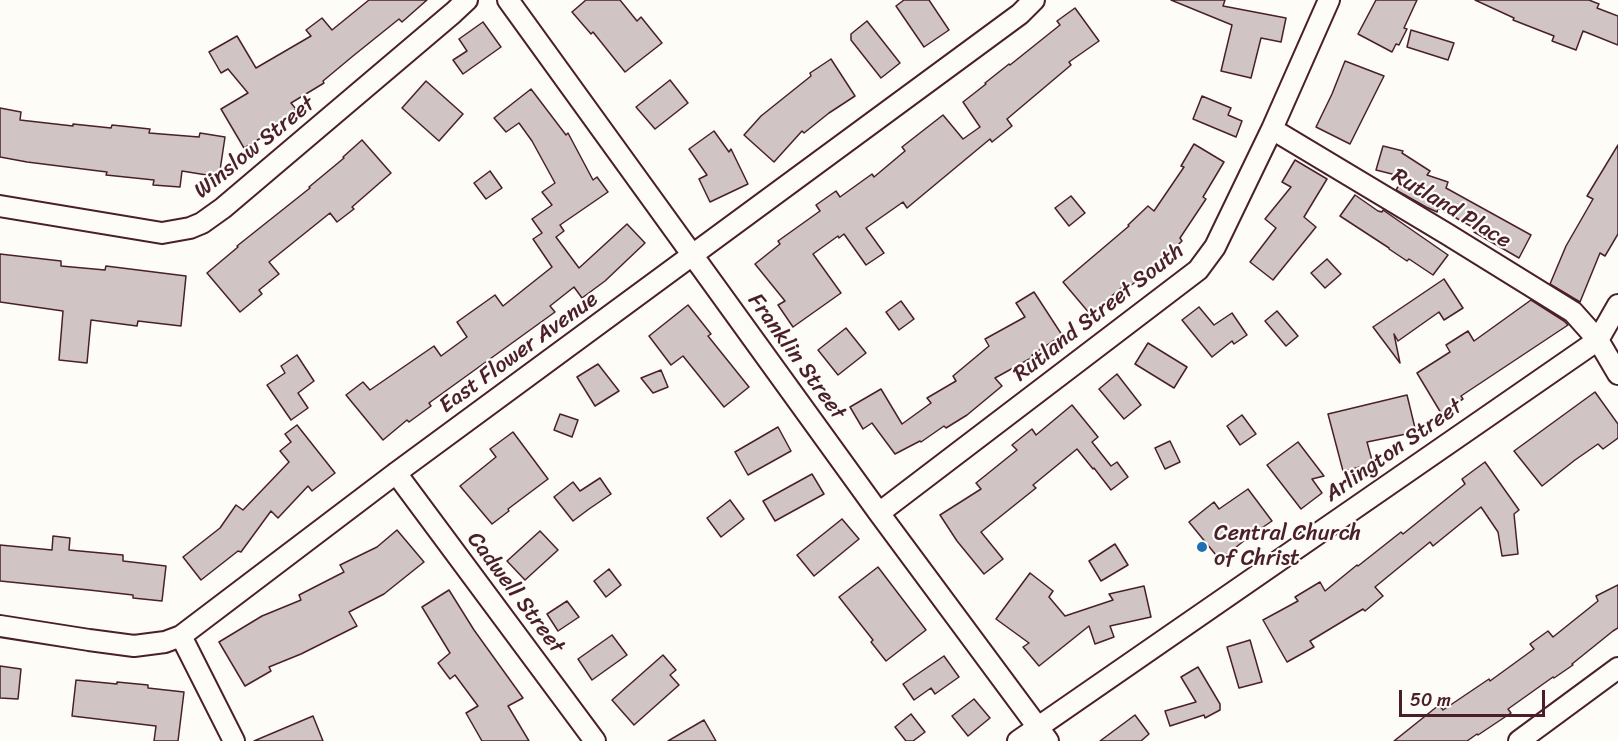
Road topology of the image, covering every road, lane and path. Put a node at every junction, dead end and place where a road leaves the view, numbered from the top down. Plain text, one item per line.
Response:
1 (467, 0) edge
2 (508, 0) edge
3 (1034, 0) edge
4 (1329, 0) edge
5 (1272, 129) junction
6 (0, 206) edge
7 (692, 256) junction
8 (1618, 305) edge
9 (1598, 340) junction
10 (1618, 374) edge
11 (396, 473) junction
12 (879, 513) junction
13 (0, 626) edge
14 (181, 636) junction
15 (1618, 668) edge
16 (1043, 734) edge
17 (234, 741) edge
18 (595, 741) edge
19 (1018, 741) edge
20 (1519, 741) edge

1 - 6 street, Winslow Street
2 - 7 street, Franklin Street
3 - 7 street, East Flower Avenue
4 - 5 street, Rutland Street South
5 - 9 street, Rutland Place
5 - 12 street, Rutland Street South
7 - 11 street, East Flower Avenue
7 - 12 street, Franklin Street
8 - 9 street, Arlington Street
9 - 10 street, Rutland Place
9 - 16 street, Arlington Street
11 - 14 street, East Flower Avenue
11 - 18 street, Cadwell Street
12 - 16 street, Franklin Street
13 - 14 street, East Flower Avenue
14 - 17 street
15 - 20 street
16 - 19 street, Arlington Street

